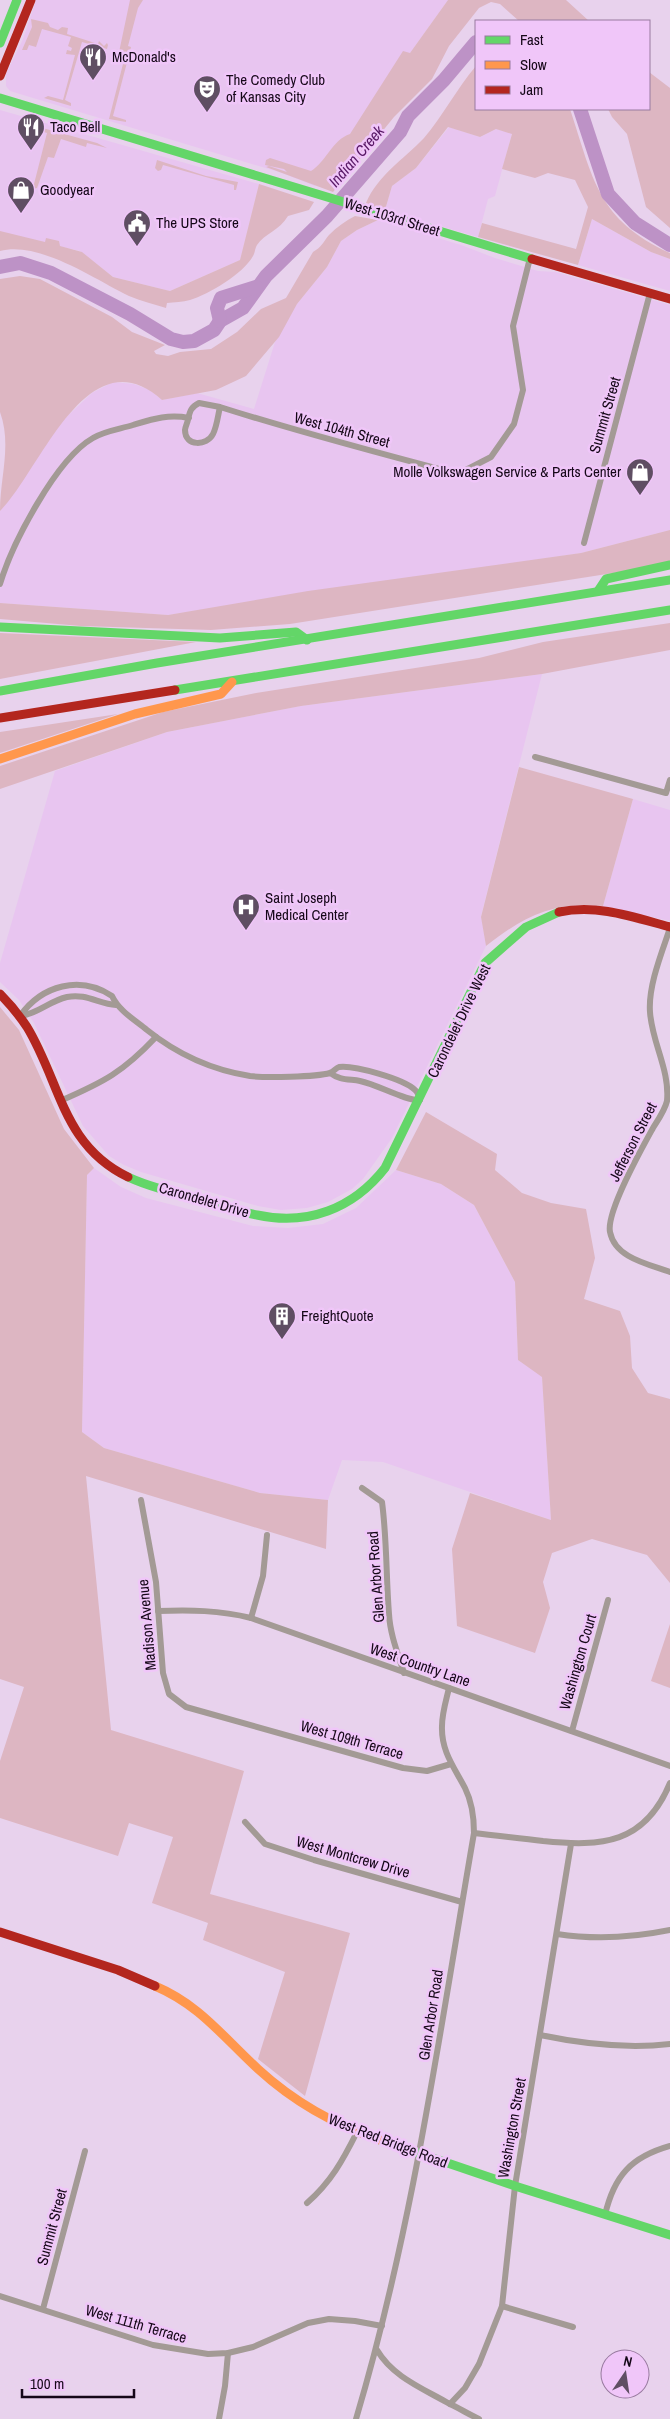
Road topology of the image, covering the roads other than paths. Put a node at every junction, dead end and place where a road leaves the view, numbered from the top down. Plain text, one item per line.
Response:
1 (17, 0) edge
2 (31, 0) edge
3 (0, 43) edge
4 (0, 76) edge
5 (0, 98) edge
6 (530, 258) junction
7 (650, 294) junction
8 (670, 299) edge
9 (220, 407) junction
10 (188, 418) junction
11 (584, 543) dead end
12 (670, 564) edge
13 (670, 580) edge
14 (0, 584) edge
15 (598, 591) junction
16 (670, 610) edge
17 (0, 627) edge
18 (307, 640) junction
19 (232, 682) junction
20 (0, 691) edge
21 (0, 718) edge
22 (536, 757) dead end
23 (0, 758) edge
24 (670, 780) edge
25 (668, 794) edge
26 (670, 927) edge
27 (0, 994) edge
28 (116, 1005) junction
29 (20, 1016) junction
30 (156, 1037) junction
31 (330, 1073) junction
32 (420, 1100) junction
33 (60, 1101) junction
34 (670, 1272) edge
35 (362, 1488) dead end
36 (141, 1500) dead end
37 (266, 1535) dead end
38 (608, 1600) dead end
39 (158, 1611) junction
40 (251, 1618) junction
41 (404, 1673) junction
42 (449, 1688) junction
43 (247, 1723) joint
44 (572, 1731) junction
45 (451, 1764) junction
46 (670, 1766) edge
47 (670, 1783) edge
48 (245, 1822) dead end
49 (474, 1834) junction
50 (571, 1844) junction
51 (462, 1902) junction
52 (670, 1930) edge
53 (0, 1932) edge
54 (556, 1934) junction
55 (540, 2035) junction
56 (670, 2044) edge
57 (357, 2132) junction
58 (670, 2146) edge
59 (85, 2152) dead end
60 (420, 2155) junction
61 (514, 2186) junction
62 (307, 2203) dead end
63 (605, 2214) junction
64 (670, 2235) edge
65 (0, 2296) edge
66 (502, 2306) junction
67 (43, 2309) junction
68 (382, 2326) junction
69 (573, 2327) dead end
70 (376, 2350) junction
71 (228, 2353) junction
72 (450, 2404) junction
73 (219, 2419) edge
74 (356, 2419) edge
75 (479, 2419) edge

1 - 3 main road
2 - 4 main road
5 - 6 main road, West 103rd Street
6 - 7 main road, West 103rd Street
6 - 9 street, West 104th Street
7 - 8 main road, West 103rd Street
7 - 11 street, Summit Street
9 - 10 street
9 - 10 street
10 - 14 street
12 - 15 main road
13 - 15 main road
15 - 18 main road
16 - 19 main road
17 - 18 main road
18 - 20 main road
19 - 21 main road
19 - 23 main road
22 - 25 street
24 - 25 street
26 - 32 main road, Carondelet Drive West
26 - 34 street, Jefferson Street
27 - 29 main road
28 - 29 street, Carondelet Drive West
28 - 29 street, Carondelet Drive West
28 - 30 street, Carondelet Drive West
29 - 33 main road, Carondelet Drive
30 - 31 street, Carondelet Drive West
30 - 33 street
31 - 32 street, Carondelet Drive West
31 - 32 street, Carondelet Drive West
32 - 33 main road, Carondelet Drive
35 - 41 street, Glen Arbor Road
36 - 39 street, Madison Avenue
37 - 40 street
38 - 44 street, Washington Court
39 - 40 street, West Country Lane
39 - 43 street, Madison Avenue
40 - 41 street, West Country Lane
41 - 42 street, West Country Lane
42 - 44 street, West Country Lane
42 - 45 street, Glen Arbor Road
43 - 45 street, West 109th Terrace
44 - 46 street, West Country Lane
45 - 49 street, Glen Arbor Road
47 - 50 street
48 - 51 street, West Montcrew Drive
49 - 50 street
49 - 51 street, Glen Arbor Road
50 - 54 street, Washington Street
51 - 60 street, Glen Arbor Road
52 - 54 street
53 - 57 main road, West Red Bridge Road
54 - 55 street, Washington Street
55 - 56 street
55 - 61 street, Washington Street
57 - 60 main road, West Red Bridge Road
57 - 62 street
58 - 63 street
59 - 67 street, Summit Street
60 - 61 main road, West Red Bridge Road
60 - 68 street, Glen Arbor Road
61 - 63 main road, West Red Bridge Road
61 - 66 street, Washington Street
63 - 64 main road, West Red Bridge Road
65 - 67 street, West 111th Terrace
66 - 69 street
66 - 72 street, Washington Street
67 - 71 street, West 111th Terrace
68 - 70 street, Glen Arbor Road
68 - 71 street, West 111th Terrace
70 - 72 street
70 - 74 street, Glen Arbor Road
71 - 73 street
72 - 75 street

